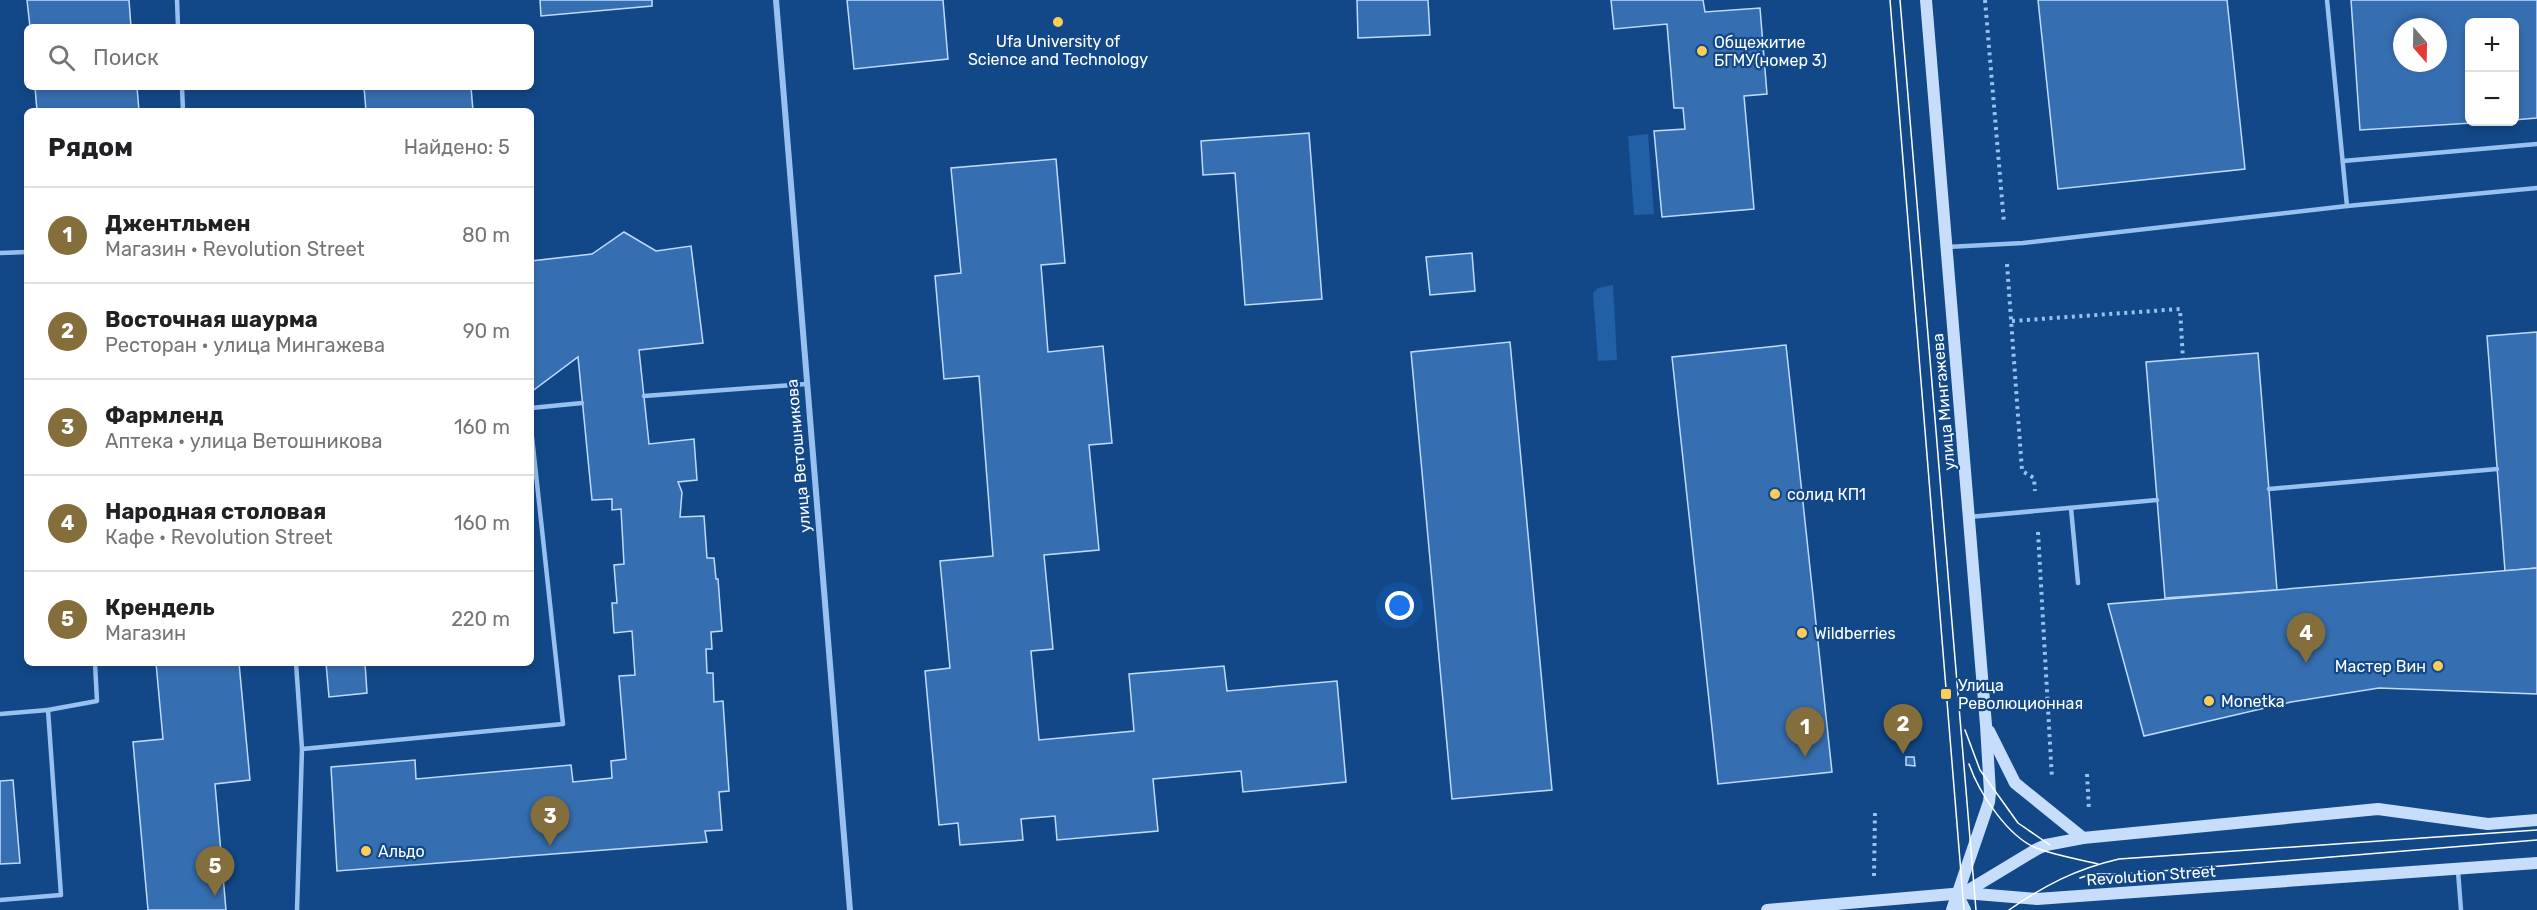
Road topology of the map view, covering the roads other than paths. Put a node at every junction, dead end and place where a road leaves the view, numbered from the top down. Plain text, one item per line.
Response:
1 (177, 0) edge
2 (776, 0) edge
3 (1926, 0) edge
4 (2327, 0) edge
5 (178, 24) edge
6 (182, 90) edge
7 (183, 108) edge
8 (2537, 144) edge
9 (2343, 161) junction
10 (2537, 188) edge
11 (2347, 206) junction
12 (1947, 246) junction
13 (24, 252) edge
14 (0, 253) edge
15 (806, 384) junction
16 (644, 396) dead end
17 (582, 403) dead end
18 (534, 408) edge
19 (2497, 469) dead end
20 (534, 470) edge
21 (2269, 489) dead end
22 (2157, 500) dead end
23 (2071, 507) junction
24 (1969, 517) junction
25 (2078, 583) dead end
26 (95, 666) edge
27 (296, 666) edge
28 (48, 710) junction
29 (0, 714) edge
30 (1986, 725) junction
31 (302, 749) junction
32 (2537, 820) edge
33 (2083, 838) junction
34 (2537, 863) edge
35 (2458, 869) junction
36 (1960, 893) junction
37 (0, 900) edge
38 (1820, 908) edge
39 (297, 910) edge
40 (850, 910) edge
41 (1767, 910) edge
42 (1952, 910) edge
43 (1965, 910) edge
44 (2462, 910) edge

1 - 5 lane
2 - 15 street, улица Ветошникова
3 - 12 main road, улица Мингажева
4 - 9 lane
6 - 7 lane
8 - 9 lane
9 - 11 lane
10 - 11 lane
11 - 12 lane
12 - 24 main road, улица Мингажева
13 - 14 lane
15 - 16 lane
15 - 40 street, улица Ветошникова
17 - 18 lane
19 - 21 lane
20 - 31 lane
22 - 23 lane
23 - 24 lane
23 - 25 lane
24 - 30 main road, улица Мингажева
26 - 28 lane
27 - 31 lane
28 - 29 lane
28 - 37 lane
30 - 33 main road
30 - 36 main road, улица Мингажева
31 - 39 lane
32 - 33 main road
33 - 36 main road
34 - 35 main road, Revolution Street
35 - 36 main road, Revolution Street
35 - 44 lane
36 - 38 main road, Revolution Street
36 - 42 main road
36 - 43 main road
38 - 41 main road, Revolution Street

